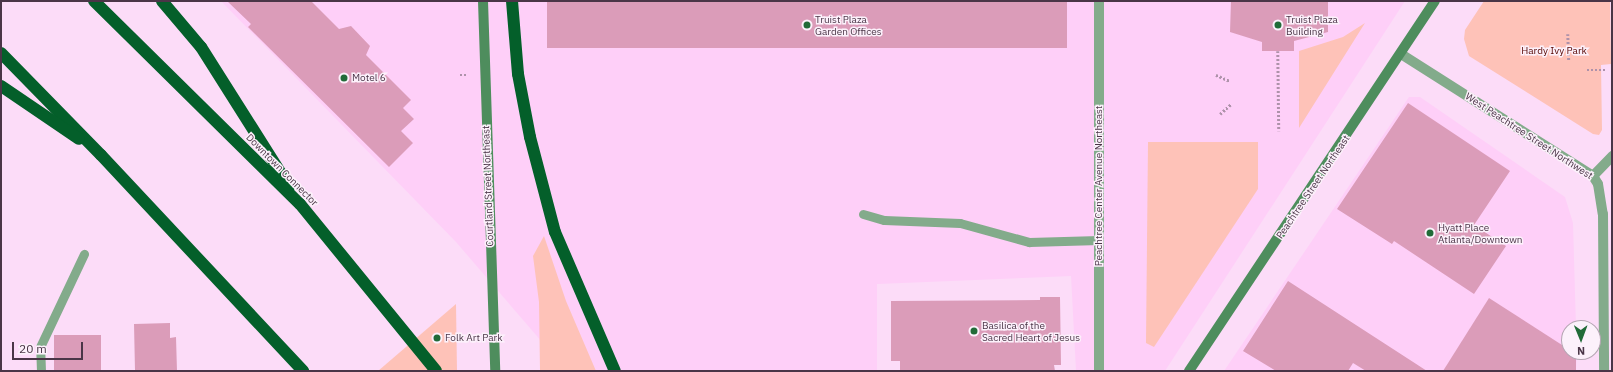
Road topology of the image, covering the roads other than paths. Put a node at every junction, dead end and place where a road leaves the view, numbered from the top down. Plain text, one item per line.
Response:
1 (94, 1) edge
2 (162, 1) edge
3 (483, 1) edge
4 (512, 1) edge
5 (1099, 1) edge
6 (1435, 1) edge
7 (1, 53) edge
8 (1401, 54) junction
9 (1, 86) edge
10 (101, 155) junction
11 (1612, 156) edge
12 (1593, 176) junction
13 (300, 204) junction
14 (863, 214) dead end
15 (1099, 240) junction
16 (84, 254) dead end
17 (41, 371) edge
18 (303, 371) edge
19 (436, 371) edge
20 (495, 371) edge
21 (615, 371) edge
22 (1099, 371) edge
23 (1189, 371) edge
24 (1604, 371) edge

1 - 13 highway, Downtown Connector
2 - 13 highway
3 - 20 main road, Courtland Street Northeast
4 - 21 highway
5 - 15 street, Peachtree Center Avenue Northeast
6 - 8 main road, Peachtree Street Northeast
7 - 10 highway
8 - 12 street, West Peachtree Street Northwest
8 - 23 main road, Peachtree Street Northeast
9 - 10 highway
10 - 18 highway
11 - 12 street
12 - 24 street, West Peachtree Street Northwest
13 - 19 highway, Downtown Connector
14 - 15 lane
15 - 22 street, Peachtree Center Avenue Northeast
16 - 17 lane

